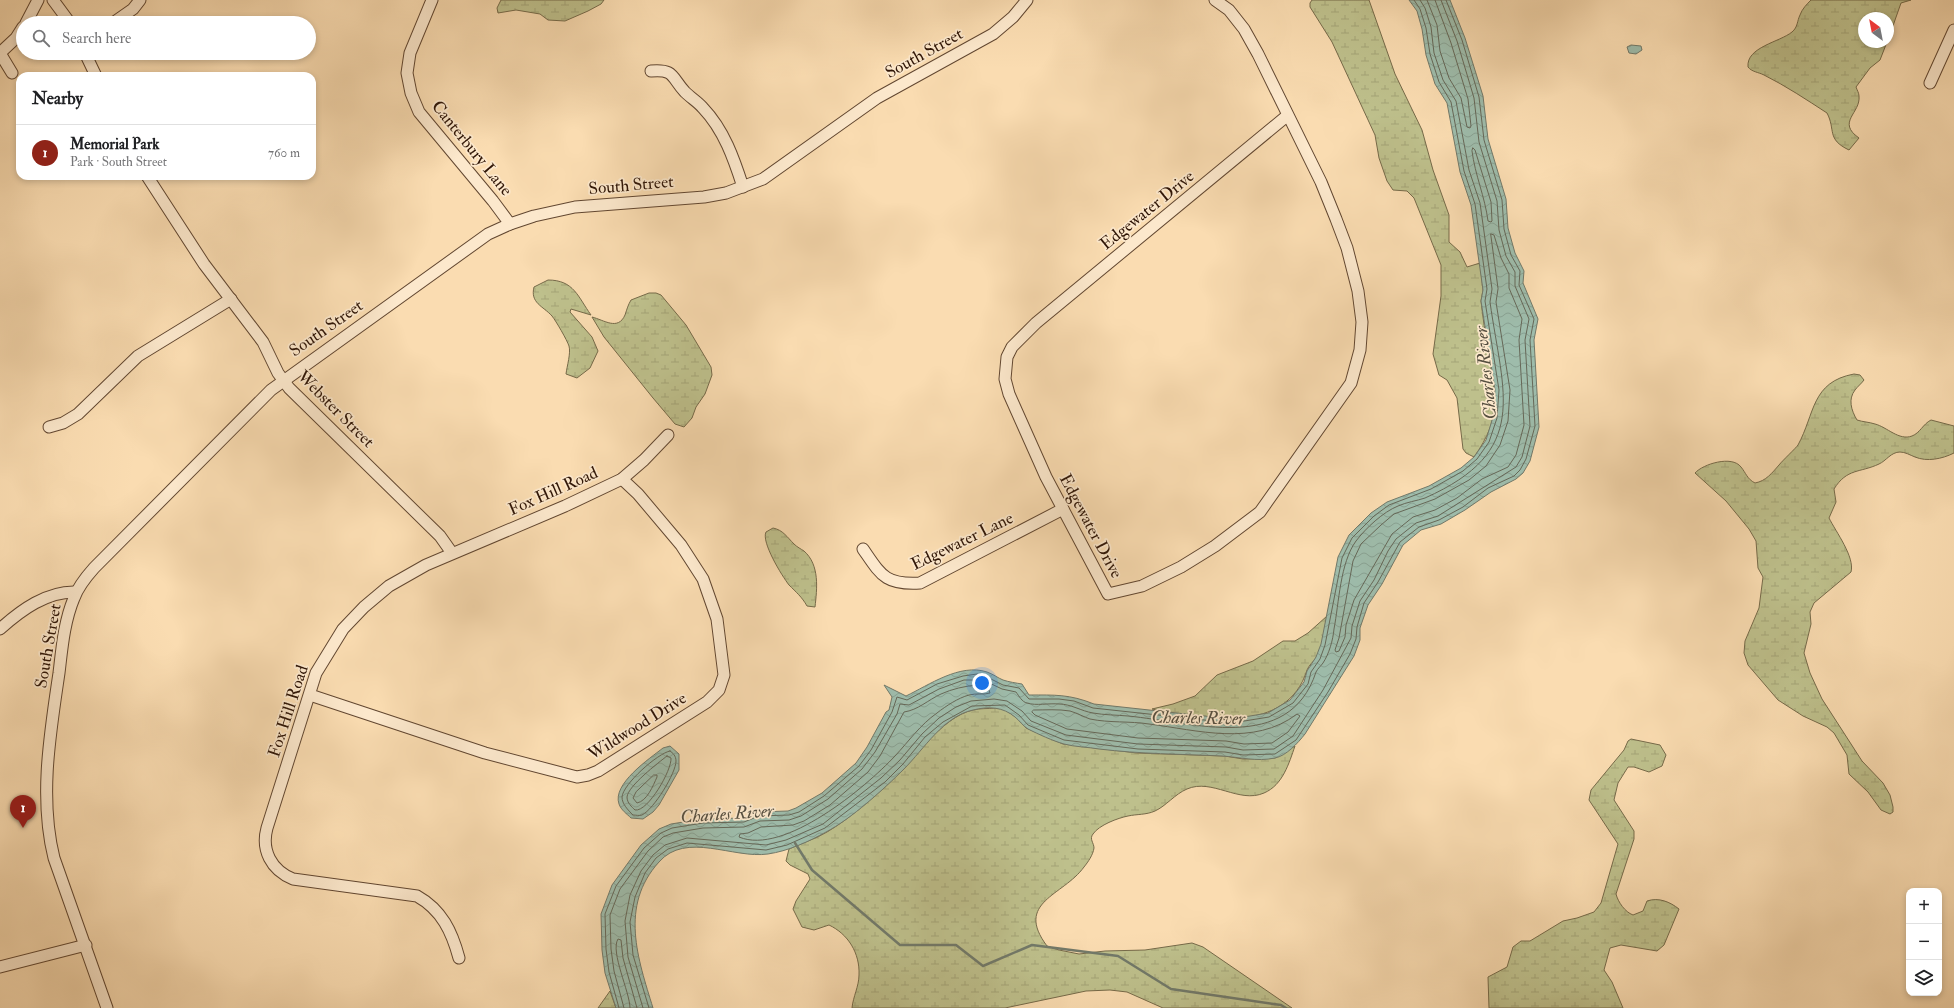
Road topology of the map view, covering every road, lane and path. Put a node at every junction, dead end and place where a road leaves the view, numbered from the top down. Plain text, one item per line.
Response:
1 (38, 0) edge
2 (53, 0) edge
3 (140, 0) edge
4 (432, 0) edge
5 (1027, 0) edge
6 (1215, 0) edge
7 (30, 16) edge
8 (65, 16) edge
9 (123, 16) edge
10 (1954, 30) edge
11 (16, 38) edge
12 (0, 53) edge
13 (89, 60) edge
14 (652, 71) dead end
15 (94, 72) edge
16 (12, 73) dead end
17 (1930, 83) dead end
18 (1288, 115) junction
19 (150, 180) edge
20 (743, 187) junction
21 (510, 224) junction
22 (231, 299) junction
23 (283, 380) junction
24 (49, 427) dead end
25 (668, 434) dead end
26 (622, 478) junction
27 (1063, 509) junction
28 (863, 549) dead end
29 (452, 553) junction
30 (76, 592) junction
31 (0, 629) edge
32 (310, 695) junction
33 (86, 945) junction
34 (459, 958) dead end
35 (0, 967) edge
36 (107, 1008) edge

1 - 7 street
2 - 8 street
3 - 9 street
4 - 21 street, Canterbury Lane
5 - 20 street, South Street
6 - 18 street, Edgewater Drive
10 - 17 street
11 - 12 street
12 - 16 street
13 - 15 street
14 - 20 street
18 - 27 street, Edgewater Drive
18 - 27 street, Edgewater Drive
19 - 22 street, Webster Street
20 - 21 street, South Street
21 - 23 street, South Street
22 - 23 street, Webster Street
22 - 24 street
23 - 29 street, Webster Street
23 - 30 street, South Street
25 - 26 street, Fox Hill Road
26 - 29 street, Fox Hill Road
26 - 32 street, Wildwood Drive
27 - 28 street, Edgewater Lane
29 - 32 street, Fox Hill Road
30 - 31 street
30 - 33 street, South Street
32 - 34 street, Fox Hill Road
33 - 35 street
33 - 36 street, South Street

